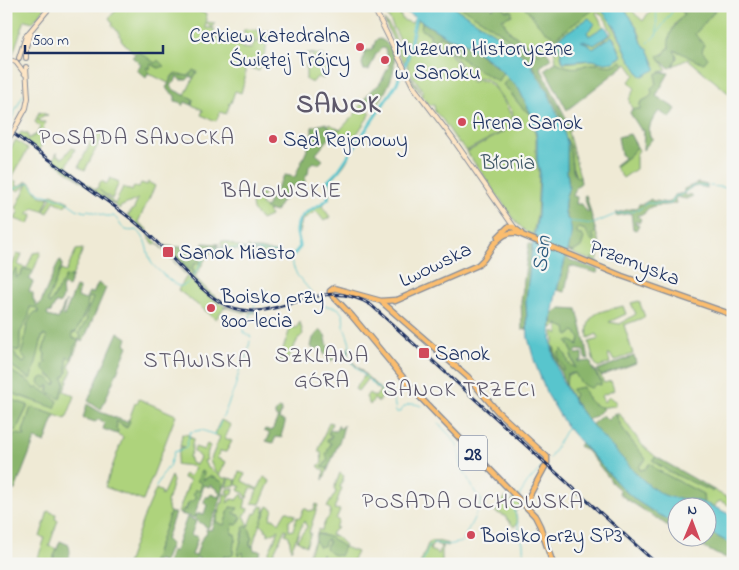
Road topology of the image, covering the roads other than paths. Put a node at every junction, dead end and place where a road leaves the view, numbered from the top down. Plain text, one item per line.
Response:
1 (53, 6) edge
2 (373, 6) edge
3 (6, 58) edge
4 (26, 58) junction
5 (18, 60) junction
6 (26, 67) junction
7 (20, 68) junction
8 (26, 76) junction
9 (6, 142) edge
10 (511, 227) junction
11 (500, 237) junction
12 (493, 245) junction
13 (396, 300) junction
14 (381, 301) junction
15 (393, 310) junction
16 (733, 315) edge
17 (518, 499) junction
18 (527, 500) junction
19 (527, 508) junction
20 (553, 564) edge

1 - 4 main road
1 - 5 main road
2 - 10 main road
3 - 5 main road
4 - 5 main road
4 - 6 main road
5 - 7 main road
6 - 7 main road
6 - 8 main road
7 - 8 main road
8 - 9 main road, bridge
10 - 11 main road, Lwowska
10 - 11 main road
10 - 12 main road, Lwowska / 28
10 - 16 main road, Przemyska
11 - 12 main road, Lwowska / 28
12 - 13 main road, Lwowska / 28
13 - 14 main road, 28
13 - 15 main road, Lwowska
14 - 15 main road
14 - 17 main road, 28
15 - 18 main road, 28
17 - 18 main road
17 - 19 main road, 28
18 - 19 main road, 28
19 - 20 main road, 28

